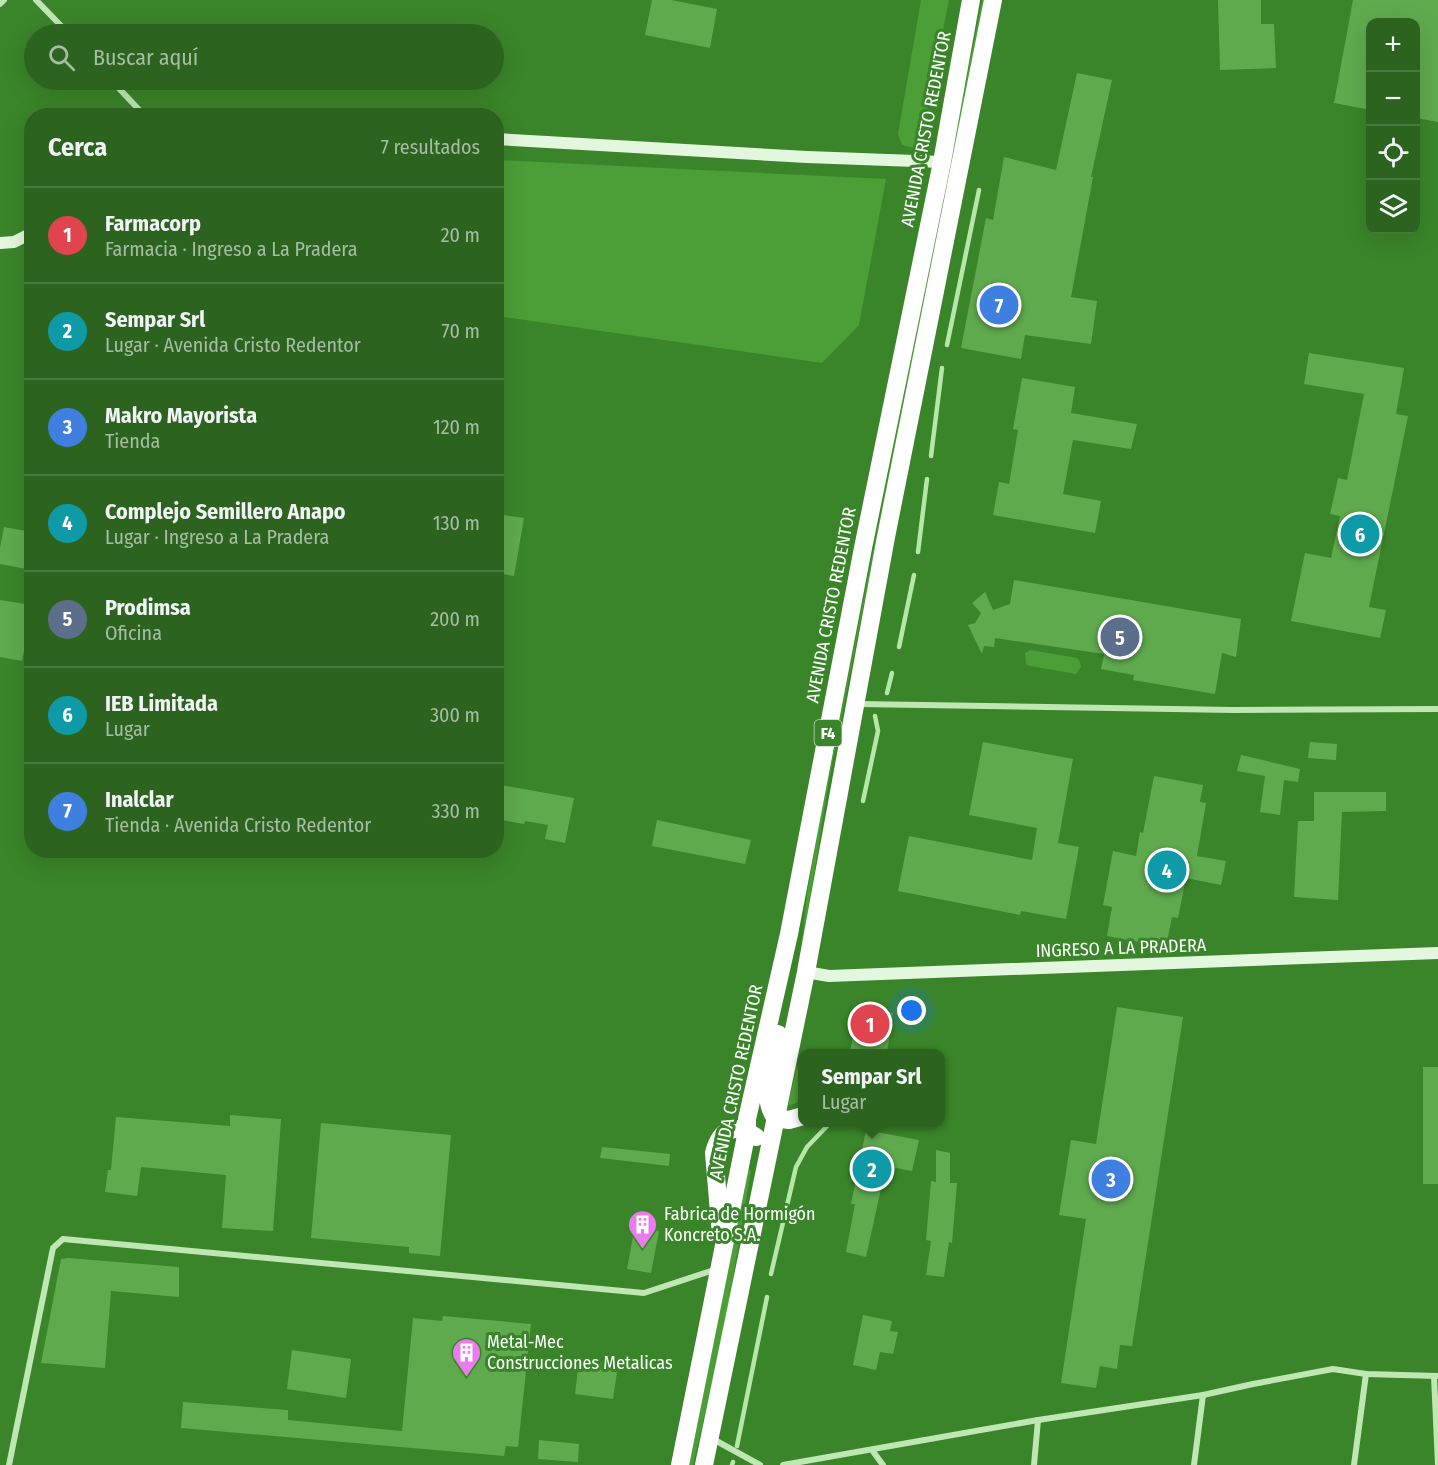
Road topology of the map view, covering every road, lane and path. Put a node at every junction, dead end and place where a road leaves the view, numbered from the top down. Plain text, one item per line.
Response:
1 (4, 0) edge
2 (36, 0) edge
3 (971, 0) edge
4 (993, 0) edge
5 (0, 4) edge
6 (59, 24) edge
7 (121, 90) edge
8 (138, 108) edge
9 (504, 139) edge
10 (942, 162) junction
11 (24, 237) edge
12 (0, 243) edge
13 (854, 704) junction
14 (1438, 709) edge
15 (789, 934) junction
16 (1438, 953) edge
17 (806, 972) junction
18 (798, 1007) junction
19 (802, 1049) edge
20 (798, 1117) edge
21 (776, 1118) junction
22 (747, 1131) junction
23 (723, 1249) junction
24 (720, 1268) junction
25 (742, 1281) junction
26 (1366, 1374) junction
27 (1436, 1376) edge
28 (1203, 1395) junction
29 (1038, 1420) junction
30 (709, 1438) junction
31 (872, 1450) junction
32 (9, 1465) edge
33 (680, 1465) edge
34 (704, 1465) edge
35 (760, 1465) edge
36 (783, 1465) edge
37 (883, 1465) edge
38 (1034, 1465) edge
39 (1194, 1465) edge
40 (1354, 1465) edge
41 (1438, 1465) edge

1 - 5 street
2 - 6 street
3 - 10 highway, AVENIDA CRISTO REDENTOR / F4
4 - 13 highway, F4
7 - 8 street
9 - 10 street
10 - 15 highway, AVENIDA CRISTO REDENTOR / F4
11 - 12 street
13 - 14 street
13 - 17 highway, F4
15 - 21 highway
15 - 22 highway, AVENIDA CRISTO REDENTOR / F4
16 - 17 street, INGRESO A LA PRADERA
17 - 18 highway, F4
18 - 19 highway
18 - 21 highway, F4
20 - 21 highway
21 - 25 highway, F4
22 - 23 highway, AVENIDA CRISTO REDENTOR / F4
22 - 23 highway
22 - 25 highway
23 - 24 highway, AVENIDA CRISTO REDENTOR / F4
24 - 32 street
24 - 33 highway, AVENIDA CRISTO REDENTOR / F4
25 - 30 highway, F4
26 - 27 street
26 - 28 street
26 - 40 street
27 - 41 street
28 - 29 street
28 - 39 street
29 - 31 street
29 - 38 street
30 - 34 highway, F4
30 - 35 street
31 - 36 street
31 - 37 street

